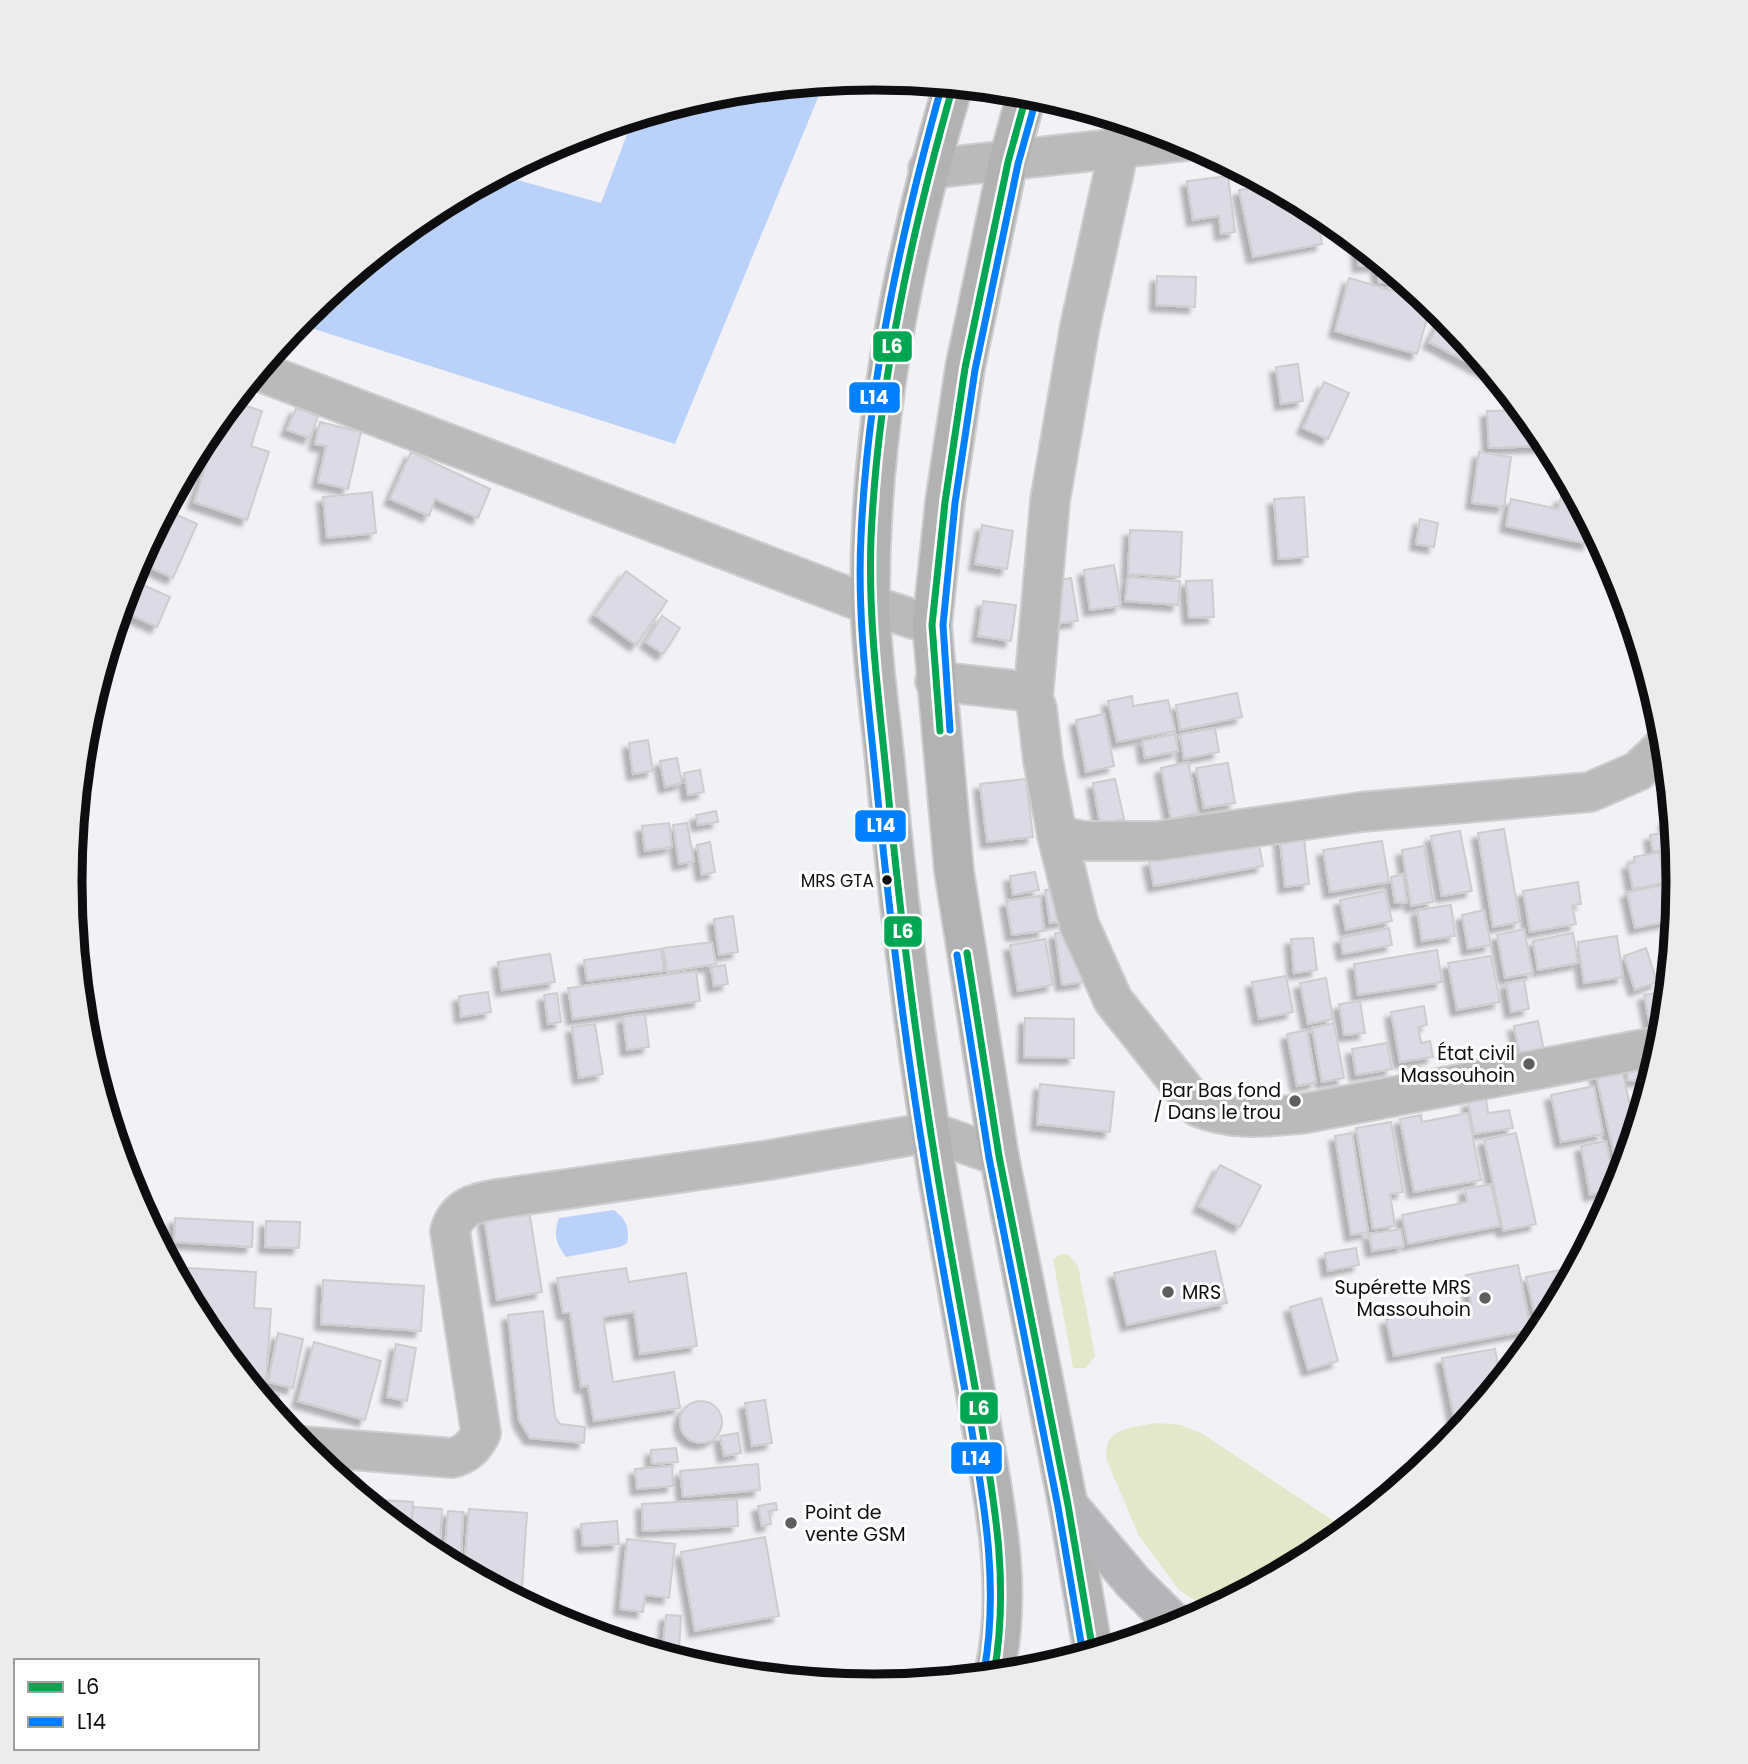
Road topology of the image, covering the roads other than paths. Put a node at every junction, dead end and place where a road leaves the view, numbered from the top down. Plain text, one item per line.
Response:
1 (950, 94) edge
2 (1024, 104) edge
3 (1122, 136) edge
4 (1144, 138) edge
5 (1008, 162) junction
6 (928, 169) junction
7 (267, 374) edge
8 (870, 605) junction
9 (932, 625) junction
10 (935, 681) junction
11 (1033, 698) junction
12 (1655, 754) edge
13 (1057, 835) junction
14 (1648, 1048) edge
15 (930, 1132) junction
16 (999, 1156) junction
17 (320, 1447) edge
18 (1068, 1505) junction
19 (1167, 1617) edge
20 (1091, 1643) edge
21 (997, 1664) edge

1 - 6 main road
2 - 5 main road
3 - 4 street
3 - 5 street
3 - 11 street
5 - 6 street
5 - 9 main road
6 - 8 main road
7 - 8 street
8 - 9 street
8 - 15 main road
9 - 10 main road
10 - 11 street
10 - 16 main road
11 - 13 street
12 - 13 street
13 - 14 street
15 - 16 street
15 - 17 street
15 - 21 main road
16 - 18 main road
18 - 19 highway
18 - 20 main road

